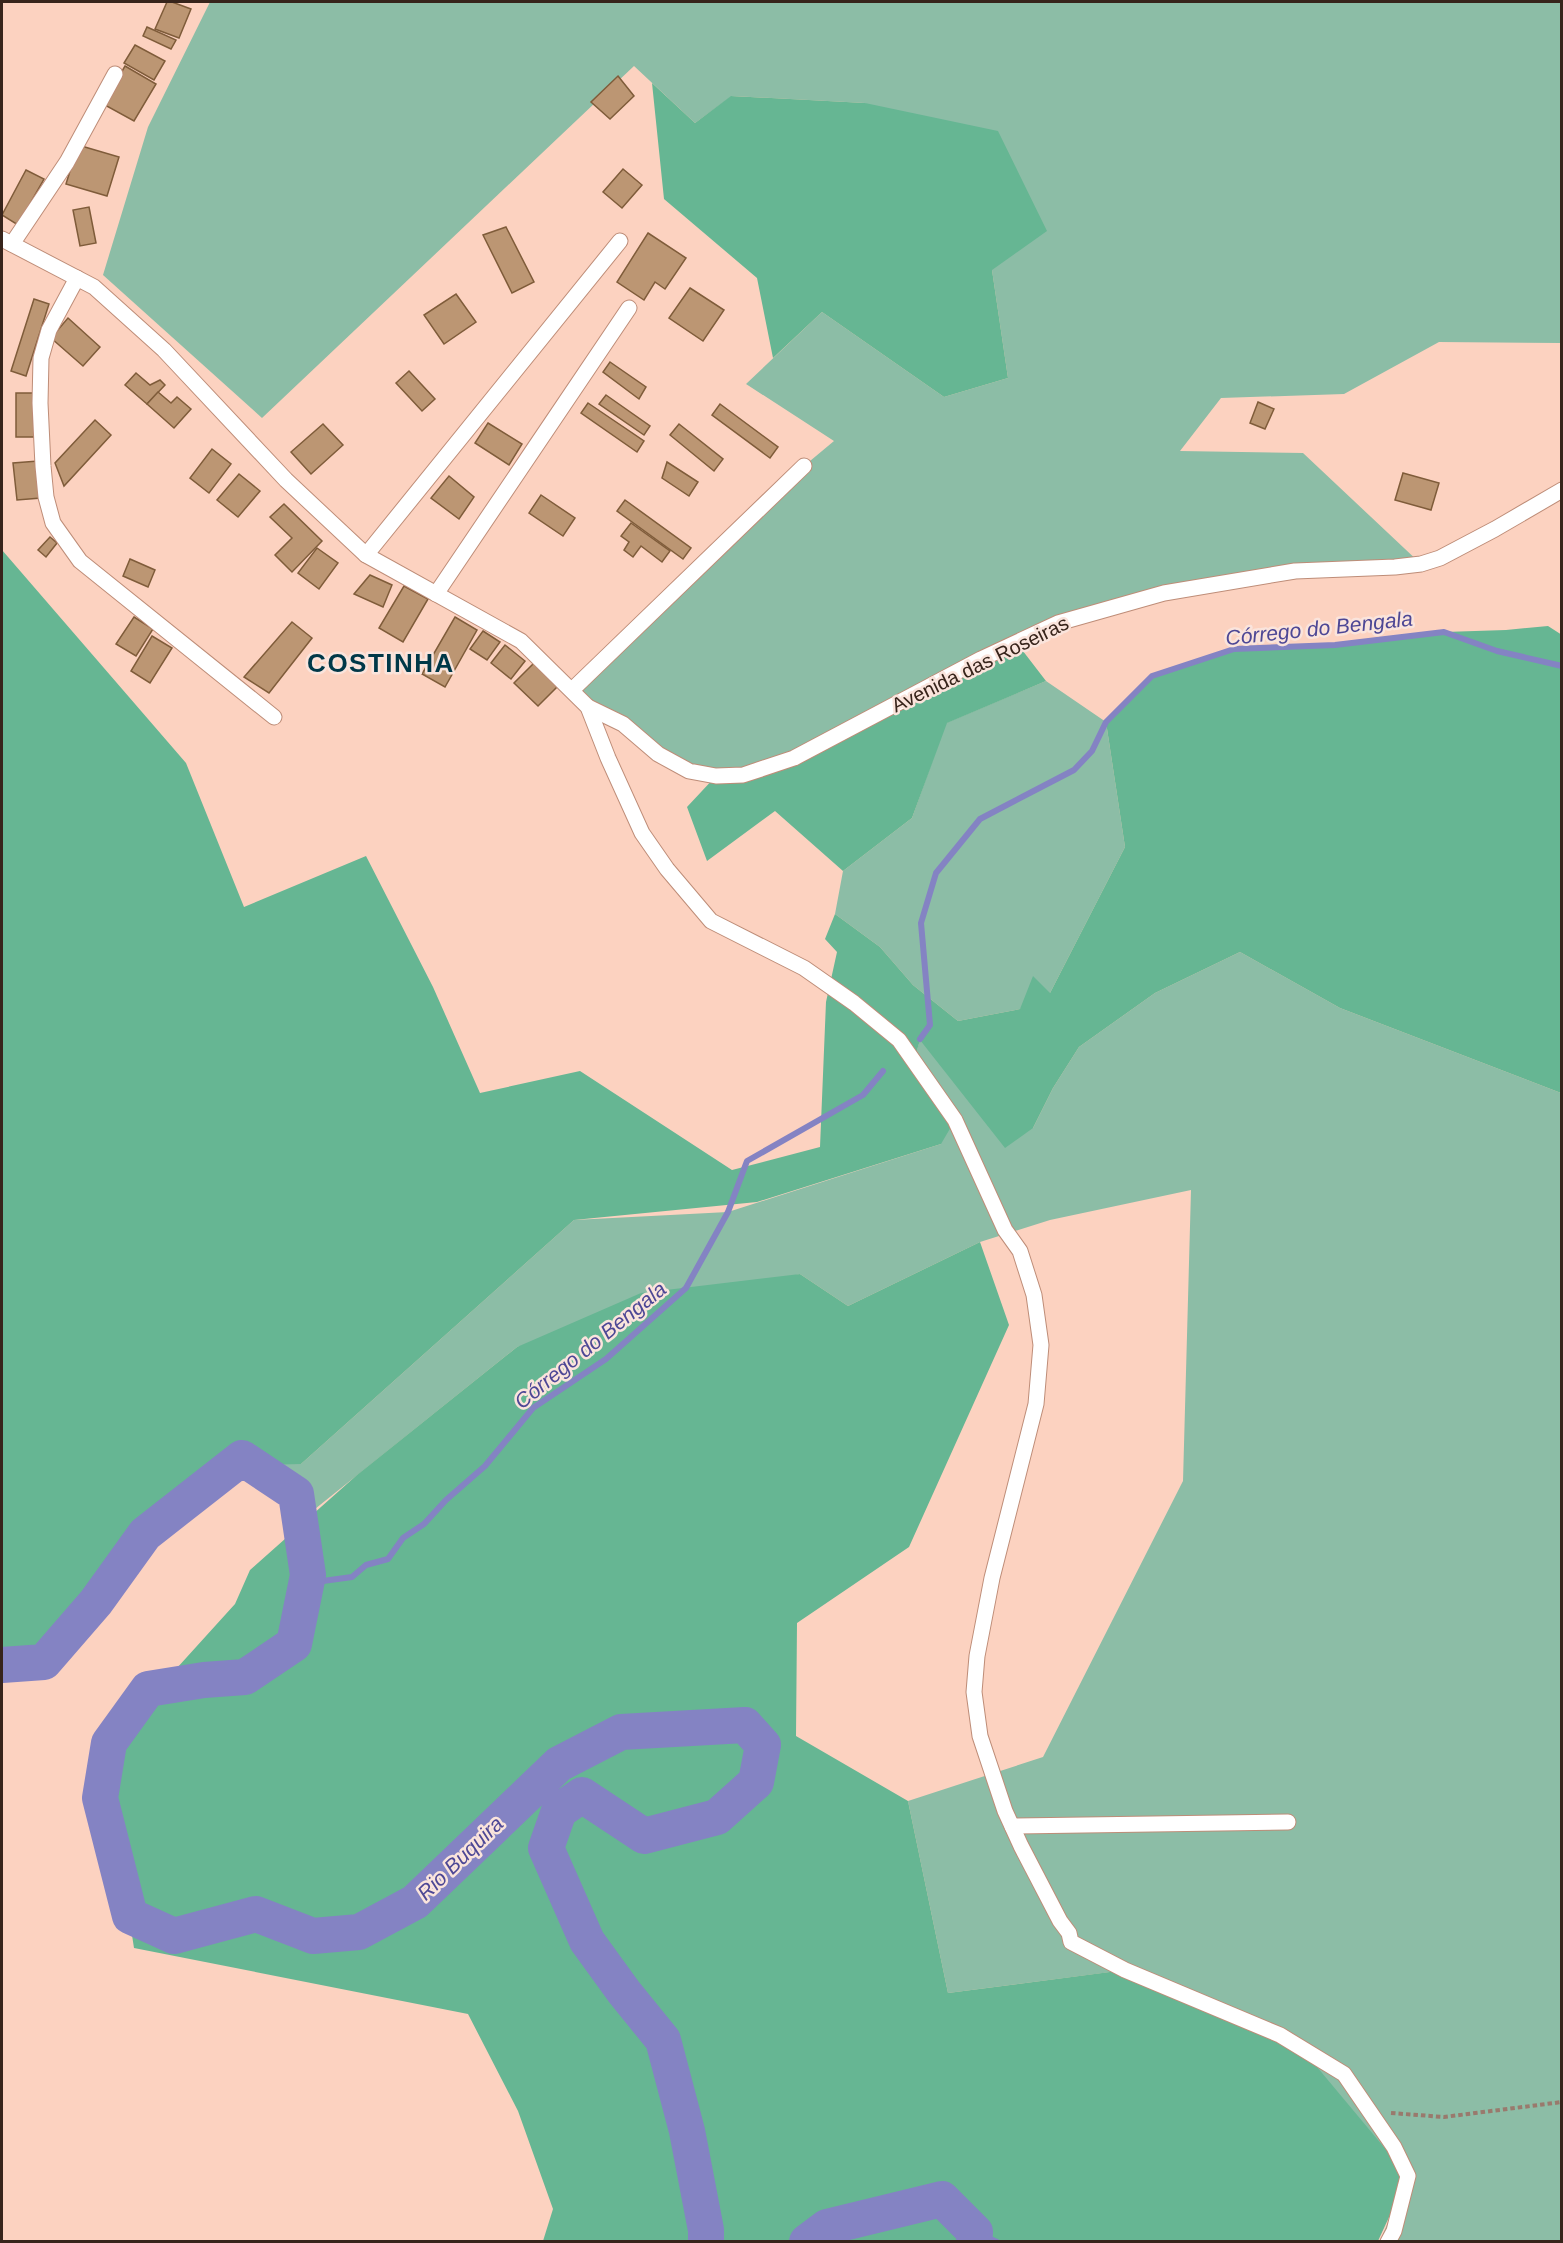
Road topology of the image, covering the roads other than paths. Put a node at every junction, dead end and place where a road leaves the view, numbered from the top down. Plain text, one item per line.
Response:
1 (115, 74) dead end
2 (7, 241) edge
3 (620, 241) dead end
4 (77, 278) junction
5 (629, 308) dead end
6 (804, 466) dead end
7 (1562, 490) edge
8 (366, 555) junction
9 (436, 594) junction
10 (572, 690) junction
11 (588, 707) junction
12 (274, 717) dead end
13 (1288, 1822) dead end
14 (1012, 1826) junction
15 (1388, 2241) edge

1 - 2 street
2 - 4 street
3 - 8 street
4 - 8 street
4 - 12 street
5 - 9 street
6 - 10 street
7 - 11 street, Avenida das Roseiras
8 - 9 street
9 - 10 street
10 - 11 street
11 - 14 street
13 - 14 street
14 - 15 street

